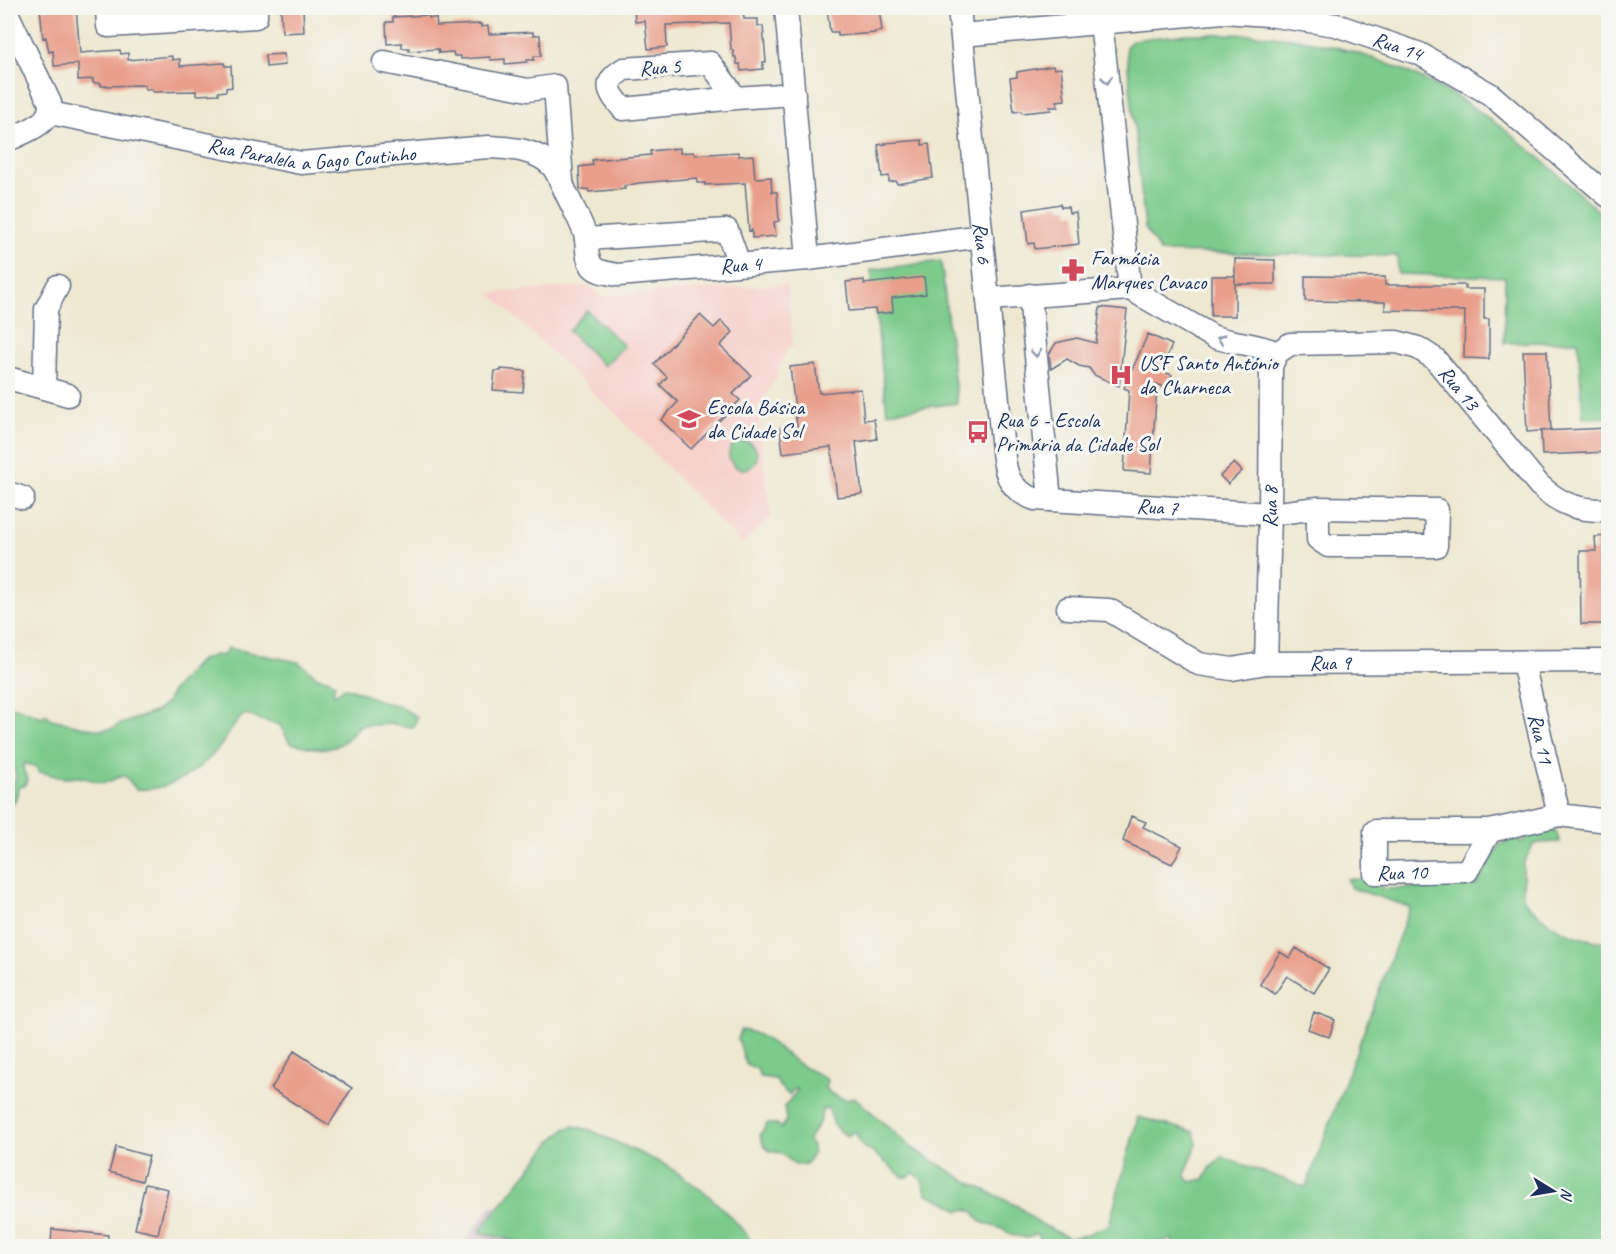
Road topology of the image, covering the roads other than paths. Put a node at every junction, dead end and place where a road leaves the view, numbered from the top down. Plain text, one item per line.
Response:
1 (106, 8) edge
2 (256, 8) edge
3 (786, 8) edge
4 (959, 8) edge
5 (8, 15) edge
6 (135, 15) edge
7 (1101, 22) junction
8 (962, 35) junction
9 (384, 62) dead end
10 (794, 94) junction
11 (736, 98) junction
12 (50, 113) junction
13 (8, 140) edge
14 (562, 182) junction
15 (1608, 196) edge
16 (982, 236) junction
17 (586, 239) junction
18 (808, 259) junction
19 (739, 264) junction
20 (58, 286) dead end
21 (1130, 289) junction
22 (1030, 295) junction
23 (988, 299) junction
24 (1277, 353) junction
25 (8, 378) edge
26 (44, 388) junction
27 (68, 395) dead end
28 (1007, 476) joint
29 (1050, 500) junction
30 (1318, 508) junction
31 (1608, 510) edge
32 (1270, 514) junction
33 (1068, 608) dead end
34 (1608, 661) edge
35 (1266, 663) junction
36 (1523, 663) junction
37 (1559, 815) junction
38 (1608, 821) edge
39 (1490, 831) junction

1 - 6 street
2 - 6 street
3 - 10 street
4 - 8 street, Rua 6
5 - 12 street
7 - 8 street, Rua 14
7 - 15 street, Rua 14
7 -> 21 street
8 - 16 street, Rua 6
9 - 14 street
10 - 11 street, Rua 5
10 - 18 street
11 - 11 street, Rua 5
12 - 13 street
12 - 14 street, Rua Paralela a Gago Coutinho
14 - 17 street, Rua 4
16 - 18 street, Rua 4
16 - 23 street, Rua 6
17 - 19 street
17 - 19 street, Rua 4
18 - 19 street, Rua 4
20 - 26 street
21 - 22 street
24 -> 21 street
22 - 23 street
22 -> 29 street
23 - 28 street, Rua 6
24 - 31 street, Rua 13
24 - 32 street, Rua 8
25 - 26 street
26 - 27 street
28 - 29 street, Rua 7
29 - 32 street, Rua 7
30 - 30 street, Rua 7
30 - 32 street, Rua 7
32 - 35 street, Rua 8
33 - 35 street, Rua 9
34 - 36 street, Rua 9
35 - 36 street, Rua 9
36 - 37 street, Rua 11
37 - 38 street, Rua 10
37 - 39 street, Rua 10
39 - 39 street, Rua 10

